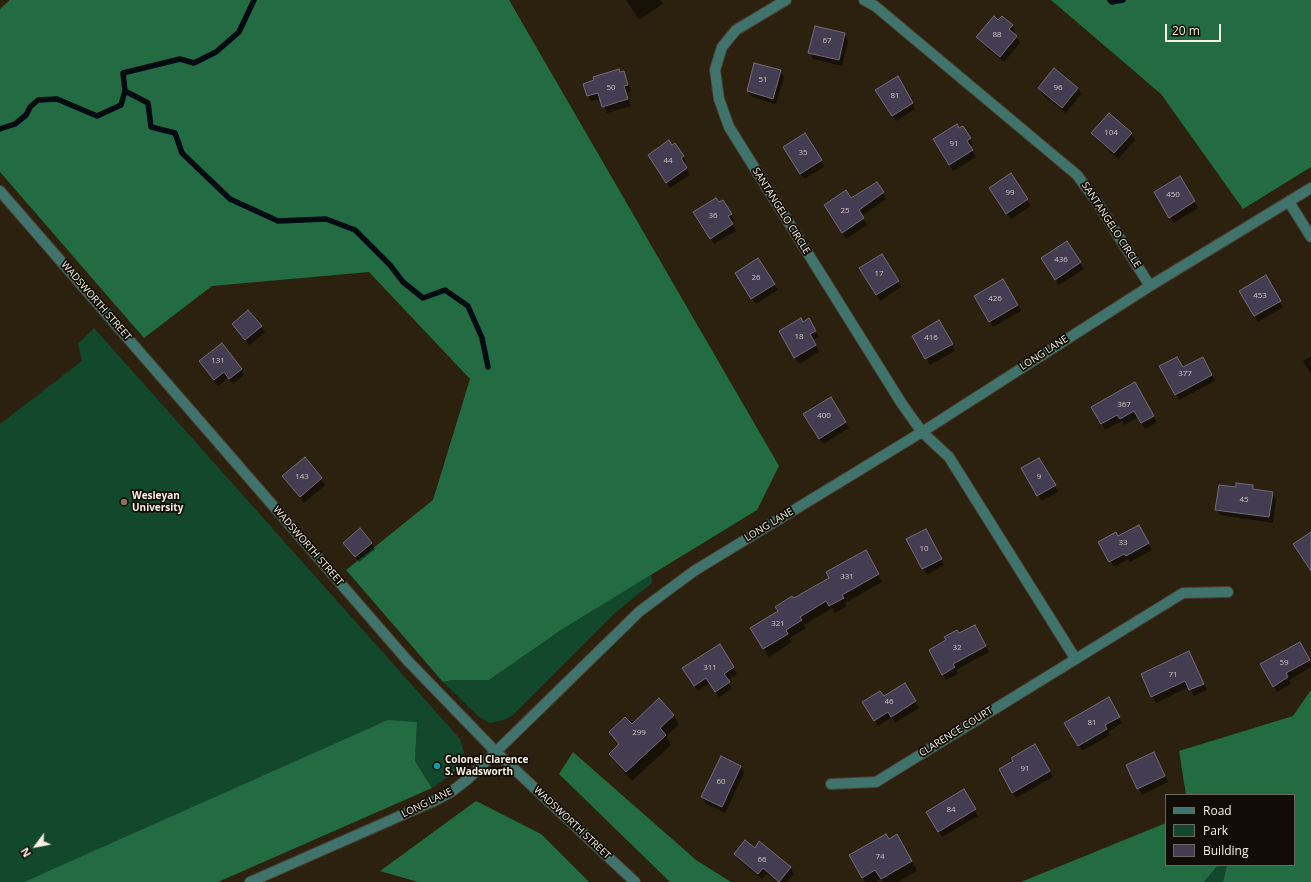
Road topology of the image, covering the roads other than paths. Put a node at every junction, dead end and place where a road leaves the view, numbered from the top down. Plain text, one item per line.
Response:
1 (786, 0) edge
2 (864, 0) edge
3 (1311, 188) edge
4 (0, 191) edge
5 (1289, 202) junction
6 (1311, 237) edge
7 (1150, 286) junction
8 (922, 432) junction
9 (1228, 592) dead end
10 (1075, 658) junction
11 (496, 752) junction
12 (831, 784) dead end
13 (250, 882) edge
14 (635, 882) edge

1 - 8 street, SANTANGELO CIRCLE
2 - 7 street, SANTANGELO CIRCLE
3 - 5 street, LONG LANE
4 - 11 street, WADSWORTH STREET
5 - 6 street
5 - 7 street, LONG LANE
7 - 8 street, LONG LANE
8 - 10 street
8 - 11 street, LONG LANE
9 - 10 street, CLARENCE COURT
10 - 12 street, CLARENCE COURT
11 - 13 street, LONG LANE
11 - 14 street, WADSWORTH STREET

